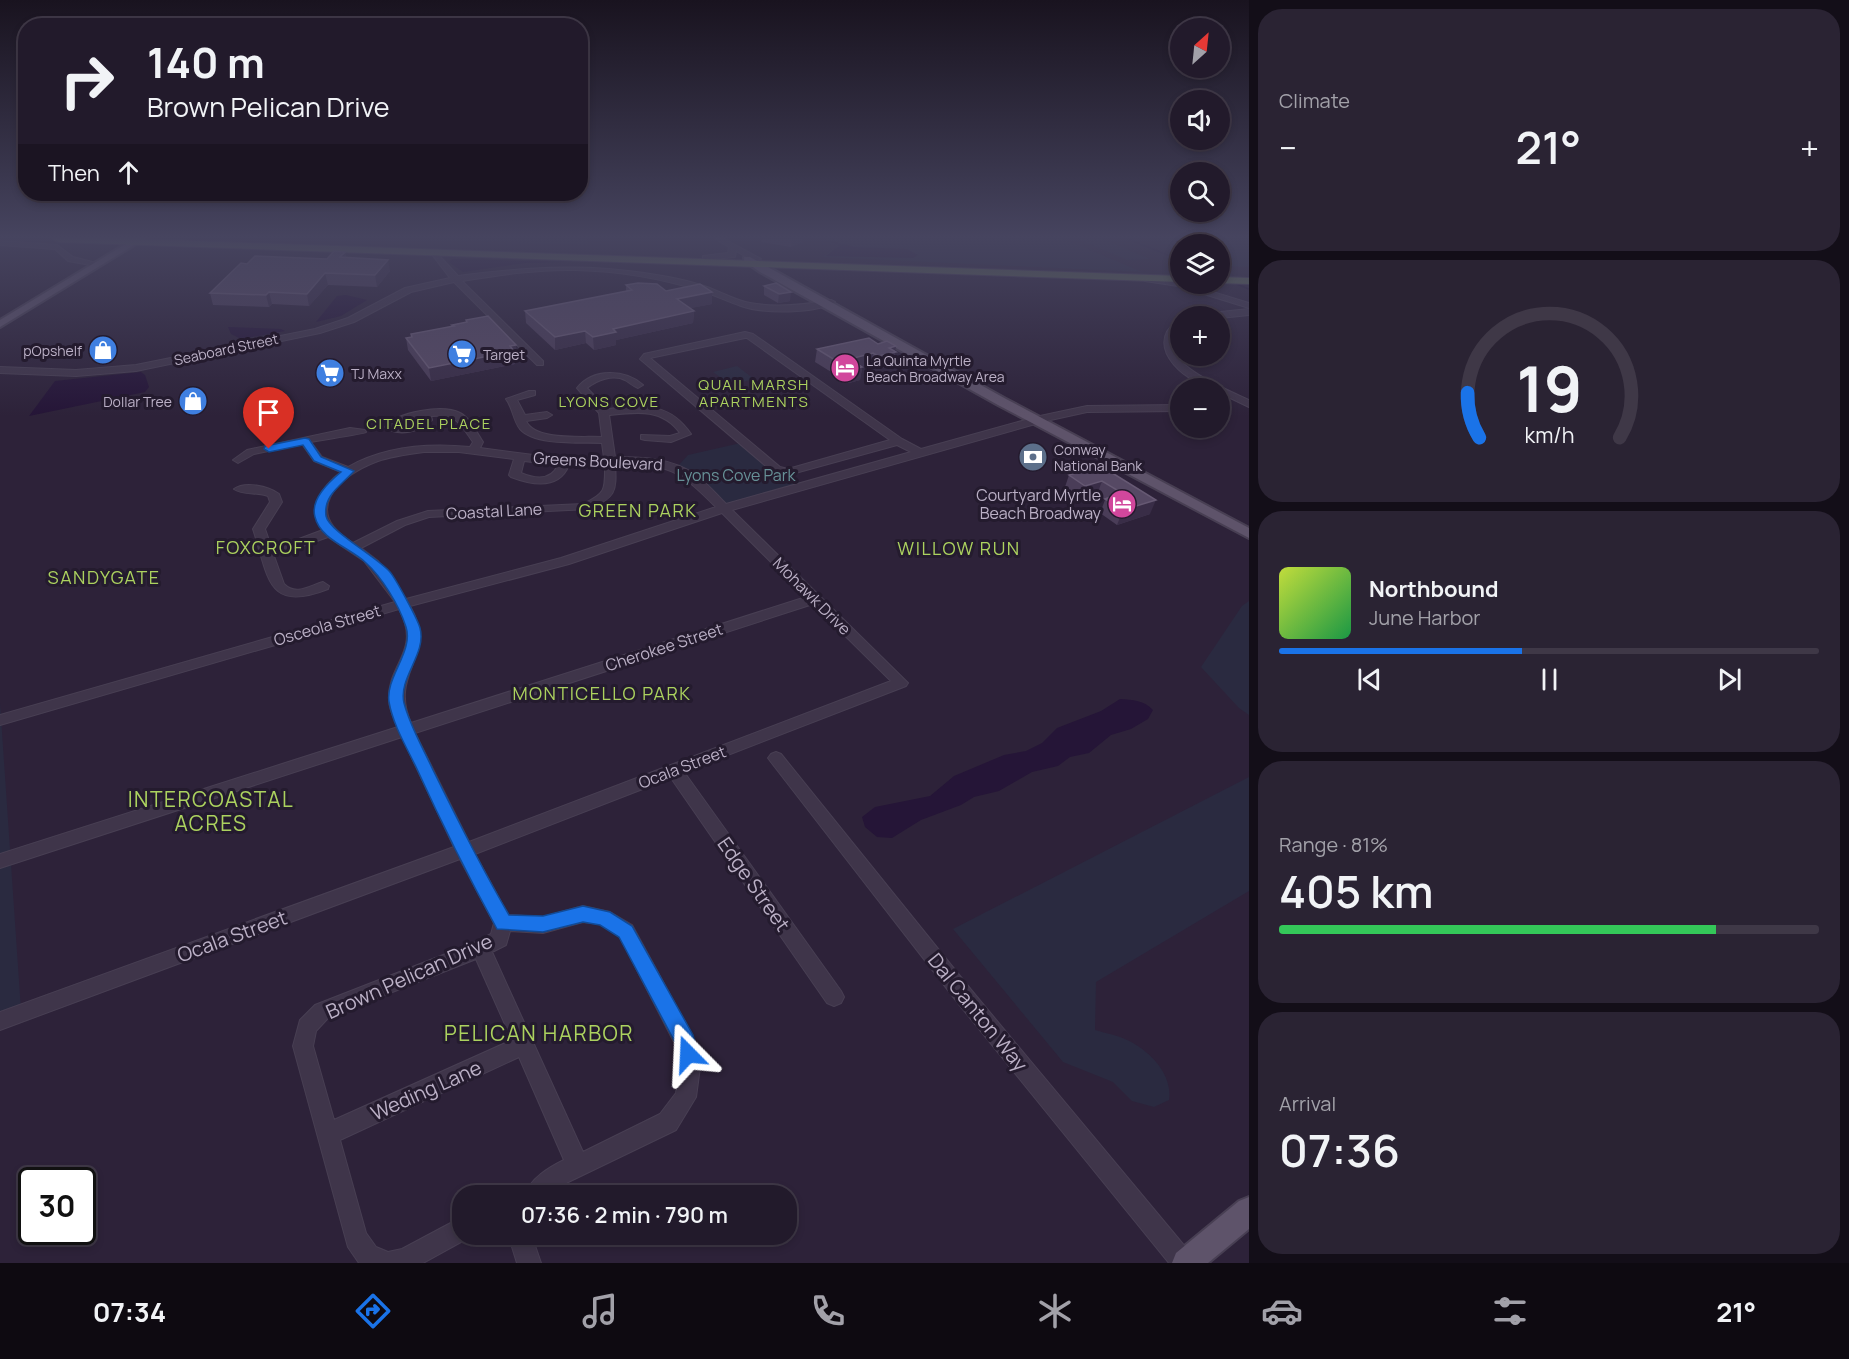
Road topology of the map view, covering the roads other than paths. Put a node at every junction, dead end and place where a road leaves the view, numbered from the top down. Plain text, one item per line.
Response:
1 (34, 298) edge
2 (40, 298) edge
3 (381, 298) edge
4 (476, 298) edge
5 (740, 298) edge
6 (819, 298) edge
7 (820, 298) edge
8 (1220, 298) edge
9 (823, 300) junction
10 (1249, 306) edge
11 (1230, 312) edge
12 (1249, 312) edge
13 (0, 318) edge
14 (1249, 318) edge
15 (1230, 319) edge
16 (0, 324) edge
17 (1170, 339) edge
18 (1170, 355) edge
19 (540, 363) dead end
20 (1182, 366) edge
21 (0, 367) edge
22 (1200, 378) edge
23 (638, 385) dead end
24 (532, 393) dead end
25 (1231, 395) edge
26 (1249, 404) edge
27 (1170, 408) edge
28 (604, 412) junction
29 (425, 414) dead end
30 (547, 415) dead end
31 (522, 418) junction
32 (1039, 419) junction
33 (361, 432) dead end
34 (645, 436) dead end
35 (606, 440) junction
36 (305, 441) junction
37 (898, 441) junction
38 (474, 449) junction
39 (918, 452) junction
40 (520, 457) junction
41 (238, 460) dead end
42 (565, 462) junction
43 (610, 462) junction
44 (348, 471) junction
45 (240, 489) dead end
46 (723, 509) junction
47 (1249, 526) edge
48 (330, 532) junction
49 (1249, 534) edge
50 (352, 548) junction
51 (269, 554) junction
52 (323, 586) dead end
53 (814, 599) junction
54 (402, 604) junction
55 (901, 683) joint
56 (0, 720) edge
57 (407, 730) junction
58 (776, 758) dead end
59 (674, 770) junction
60 (463, 851) junction
61 (0, 861) edge
62 (503, 923) junction
63 (481, 949) junction
64 (834, 997) dead end
65 (0, 1021) edge
66 (524, 1045) junction
67 (328, 1134) junction
68 (578, 1166) junction
69 (546, 1185) edge
70 (1249, 1211) edge
71 (452, 1234) edge
72 (523, 1245) edge
73 (388, 1263) edge
74 (529, 1263) edge
75 (1185, 1263) edge

1 - 13 main road
2 - 16 main road
3 - 21 street, Seaboard Street
4 - 19 street
5 - 9 street, Seaboard Street
6 - 9 main road
7 - 9 main road
8 - 10 street
9 - 32 main road
11 - 12 street
14 - 15 street
17 - 18 street
20 - 22 street
23 - 28 street
24 - 31 street
25 - 26 street
27 - 32 street
28 - 34 street
28 - 35 street, Coastal Lane
29 - 38 street
30 - 31 street
31 - 35 street
32 - 39 street
32 - 47 main road
32 - 49 main road
33 - 36 street
35 - 43 street, Coastal Lane
36 - 41 street
36 - 44 street
37 - 37 street
37 - 39 street
38 - 40 street, Greens Boulevard
38 - 44 street, Greens Boulevard
39 - 46 street
40 - 42 street, Greens Boulevard
40 - 42 street
42 - 43 street, Greens Boulevard
43 - 46 street, Greens Boulevard
43 - 50 street, Coastal Lane
44 - 48 street, Greens Boulevard
45 - 51 street
46 - 53 street, Mohawk Drive
46 - 54 street, Osceola Street
48 - 50 street
48 - 51 street
50 - 54 street
51 - 52 street
53 - 55 street, Mohawk Drive
53 - 57 street, Cherokee Street
54 - 56 street, Osceola Street
54 - 57 street
55 - 59 street, Ocala Street
57 - 60 street
57 - 61 street, Cherokee Street
58 - 75 street, Dal Canton Way
59 - 60 street, Ocala Street
59 - 64 street, Edge Street
60 - 62 street, Brown Pelican Drive
60 - 65 street, Ocala Street
62 - 63 street, Brown Pelican Drive
62 - 68 street
63 - 66 street
63 - 67 street, Brown Pelican Drive
66 - 67 street, Weding Lane
66 - 68 street
67 - 73 street, Brown Pelican Drive
68 - 69 street
70 - 75 main road
71 - 73 street, Brown Pelican Drive
72 - 74 street

